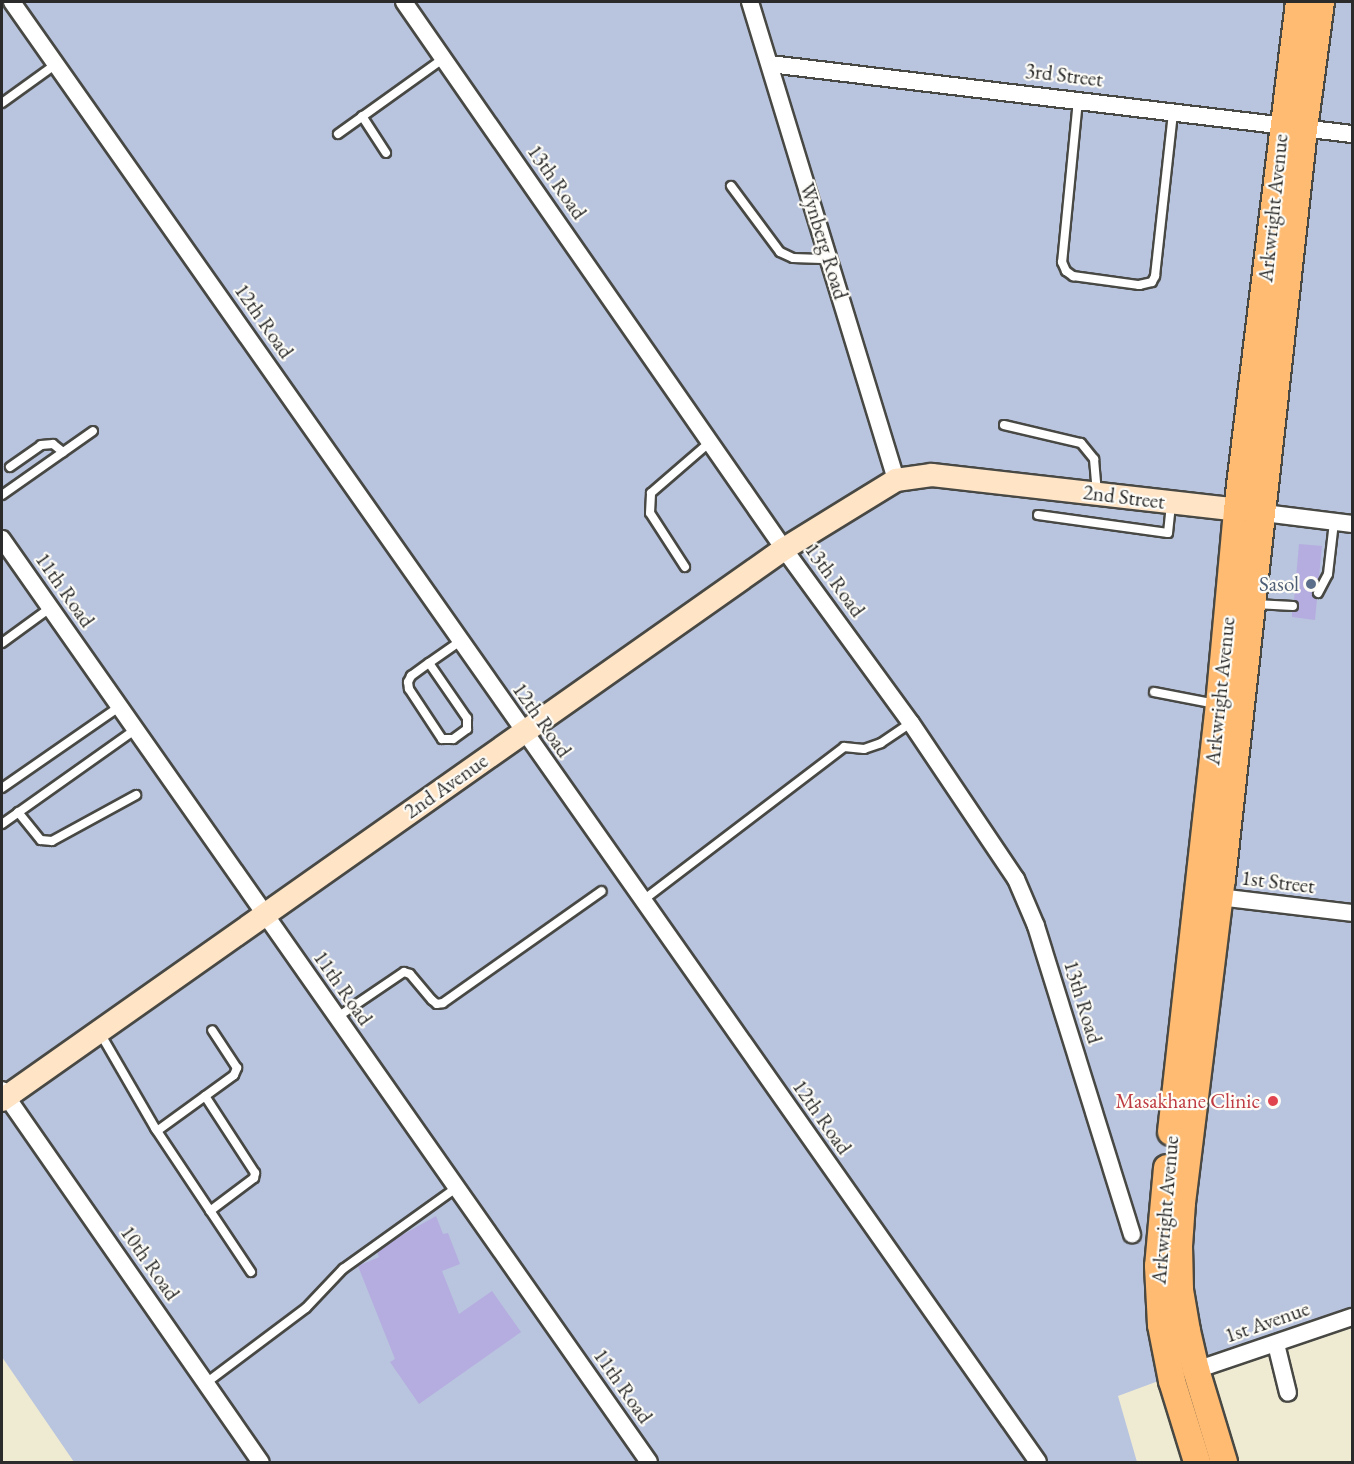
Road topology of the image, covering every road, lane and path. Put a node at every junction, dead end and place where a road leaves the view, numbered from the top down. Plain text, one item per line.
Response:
1 (12, 2) edge
2 (407, 2) edge
3 (750, 2) edge
4 (1299, 2) edge
5 (1321, 2) edge
6 (444, 58) junction
7 (56, 64) junction
8 (770, 64) junction
9 (1078, 100) junction
10 (2, 103) edge
11 (1173, 112) junction
12 (362, 116) junction
13 (1293, 128) junction
14 (338, 134) dead end
15 (1353, 134) edge
16 (386, 153) dead end
17 (731, 186) dead end
18 (830, 260) junction
19 (1004, 425) dead end
20 (93, 431) dead end
21 (710, 442) junction
22 (63, 452) junction
23 (10, 467) dead end
24 (896, 480) junction
25 (1097, 494) junction
26 (2, 495) edge
27 (1171, 503) junction
28 (1237, 510) junction
29 (1264, 513) junction
30 (1038, 515) dead end
31 (1334, 522) junction
32 (1353, 524) edge
33 (2, 539) edge
34 (784, 549) junction
35 (685, 567) dead end
36 (1318, 593) dead end
37 (1253, 604) junction
38 (1293, 606) dead end
39 (50, 608) junction
40 (460, 641) junction
41 (2, 643) edge
42 (429, 663) junction
43 (1154, 692) dead end
44 (1219, 705) junction
45 (119, 707) junction
46 (911, 723) junction
47 (135, 730) junction
48 (523, 732) junction
49 (2, 788) edge
50 (136, 795) dead end
51 (18, 812) junction
52 (2, 824) edge
53 (602, 891) dead end
54 (1209, 896) junction
55 (642, 901) junction
56 (1353, 913) edge
57 (263, 914) junction
58 (336, 1018) junction
59 (98, 1030) junction
60 (212, 1030) dead end
61 (3, 1096) edge
62 (205, 1096) junction
63 (157, 1131) junction
64 (456, 1188) junction
65 (210, 1211) junction
66 (1132, 1234) dead end
67 (251, 1272) dead end
68 (1353, 1317) edge
69 (1276, 1344) junction
70 (1196, 1370) junction
71 (206, 1383) junction
72 (1288, 1393) dead end
73 (261, 1462) edge
74 (649, 1462) edge
75 (1038, 1462) edge
76 (1197, 1462) edge
77 (1224, 1462) edge

1 - 7 street, 12th Road
2 - 6 street, 13th Road
3 - 8 street, Wynberg Road
4 - 13 main road, Arkwright Avenue
5 - 13 main road, Arkwright Avenue
6 - 12 lane
6 - 21 street, 13th Road
7 - 10 lane
7 - 40 street, 12th Road
8 - 9 street, 3rd Street
8 - 18 street, Wynberg Road
9 - 11 street, 3rd Street
9 - 11 lane
11 - 13 street, 3rd Street
12 - 14 lane
12 - 16 lane
13 - 15 street, 3rd Street
13 - 28 main road, Arkwright Avenue
13 - 29 main road, Arkwright Avenue
17 - 18 lane
18 - 24 street, Wynberg Road
19 - 25 lane
20 - 22 lane
21 - 34 street, 13th Road
21 - 35 lane
22 - 23 lane
22 - 26 lane
24 - 25 street, 2nd Street
24 - 34 street, 2nd Avenue
25 - 27 street, 2nd Street
27 - 28 street, 2nd Street
27 - 30 lane
28 - 29 street, 2nd Street
28 - 44 main road, Arkwright Avenue
29 - 31 street, 2nd Street
29 - 37 main road, Arkwright Avenue
31 - 32 street, 2nd Street
31 - 36 lane
33 - 39 street, 11th Road
34 - 46 street, 13th Road
34 - 48 street, 2nd Avenue
37 - 38 lane
37 - 54 main road, Arkwright Avenue
39 - 41 lane
39 - 45 street, 11th Road
40 - 42 lane
40 - 48 street, 12th Road
42 - 42 lane
43 - 44 lane
44 - 54 main road, Arkwright Avenue
45 - 47 street, 11th Road
45 - 49 lane
46 - 55 lane
46 - 66 street, 13th Road
47 - 51 lane
47 - 57 street, 11th Road
48 - 55 street, 12th Road
48 - 57 street, 2nd Avenue
50 - 51 lane
51 - 52 lane
53 - 58 lane
54 - 56 street, 1st Street
54 - 70 main road, Arkwright Avenue
54 - 76 main road, Arkwright Avenue
55 - 75 street, 12th Road
57 - 58 street, 11th Road
57 - 59 street, 2nd Avenue
58 - 64 street, 11th Road
59 - 61 street, 2nd Avenue
59 - 63 lane
60 - 62 lane
61 - 71 street, 10th Road
62 - 63 lane
62 - 65 lane
63 - 65 lane
64 - 71 lane
64 - 74 street, 11th Road
65 - 67 lane
68 - 69 street, 1st Avenue
69 - 70 street, 1st Avenue
69 - 72 street
70 - 77 main road
71 - 73 street, 10th Road

